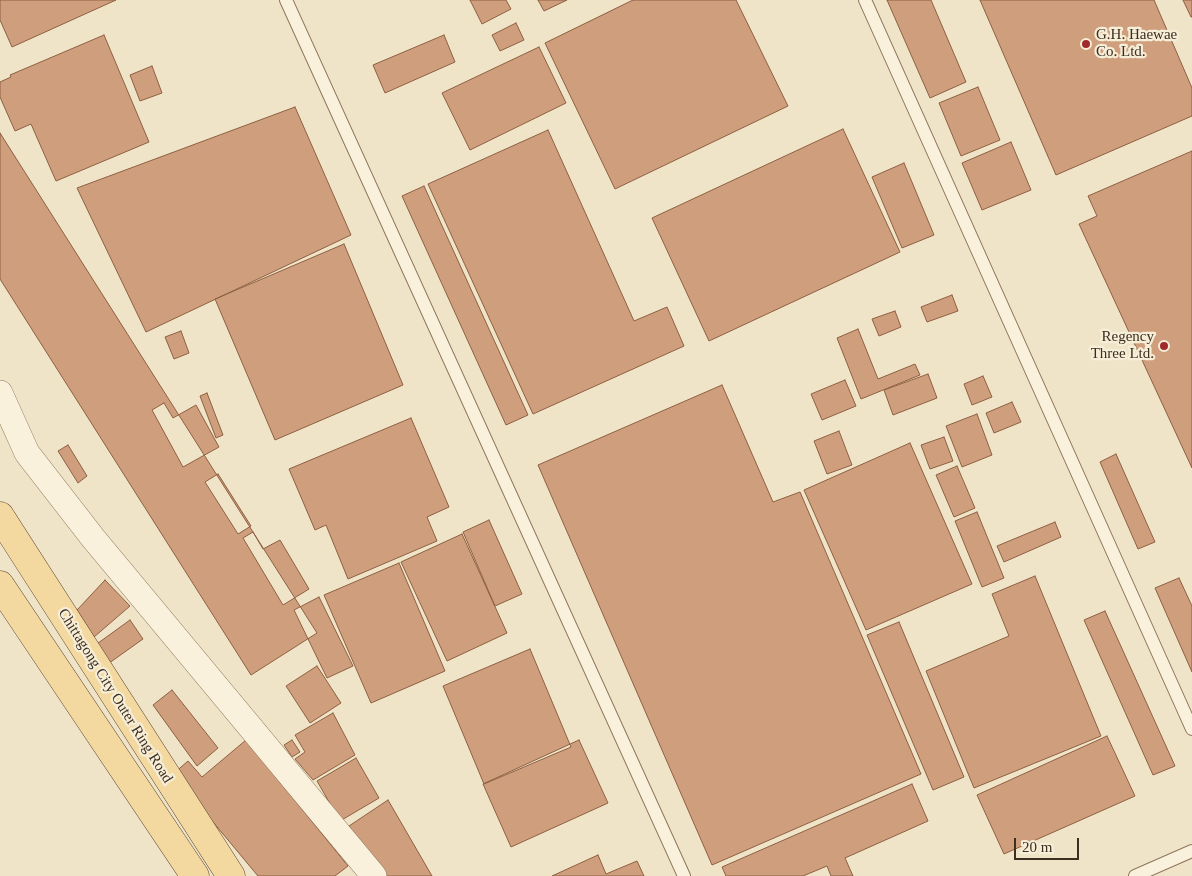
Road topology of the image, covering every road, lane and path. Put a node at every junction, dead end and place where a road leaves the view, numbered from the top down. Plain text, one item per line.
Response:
1 (286, 0) edge
2 (865, 0) edge
3 (0, 393) edge
4 (0, 516) edge
5 (0, 585) edge
6 (1192, 729) edge
7 (1192, 851) edge
8 (195, 876) edge
9 (231, 876) edge
10 (374, 876) edge
11 (684, 876) edge
12 (1135, 876) edge

1 - 11 lane
2 - 6 lane
3 - 10 street
4 - 9 main road, Chittagong City Outer Ring Road
5 - 8 main road, Chittagong City Outer Ring Road
7 - 12 lane

